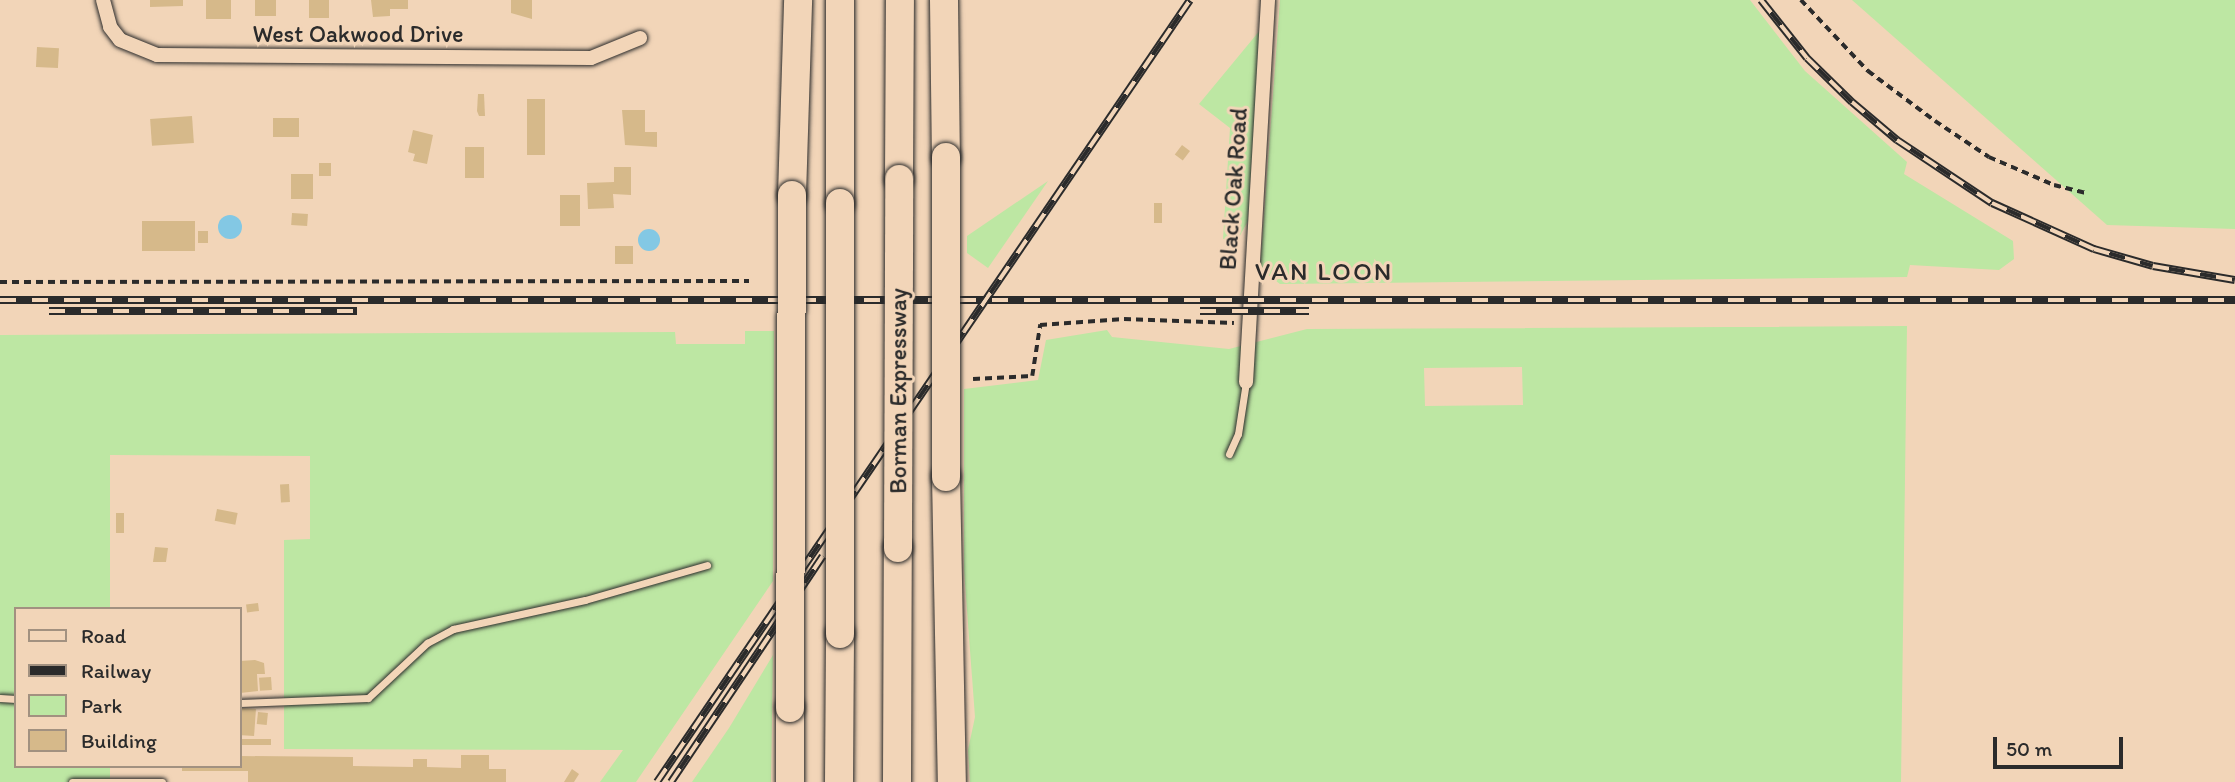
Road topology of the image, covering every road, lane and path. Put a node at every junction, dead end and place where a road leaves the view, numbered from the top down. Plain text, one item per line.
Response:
1 (103, 0) edge
2 (798, 0) edge
3 (840, 0) edge
4 (900, 0) edge
5 (944, 0) edge
6 (1268, 0) edge
7 (1801, 0) edge
8 (640, 38) dead end
9 (2087, 193) dead end
10 (749, 281) dead end
11 (0, 282) edge
12 (1247, 324) junction
13 (973, 379) dead end
14 (1246, 382) joint
15 (1229, 454) dead end
16 (707, 565) dead end
17 (242, 703) edge
18 (72, 782) edge
19 (162, 782) edge
20 (790, 782) edge
21 (839, 782) edge
22 (897, 782) edge
23 (950, 782) edge

1 - 8 street, West Oakwood Drive
2 - 20 highway, bridge
3 - 21 highway, bridge
4 - 22 highway, Borman Expressway, bridge
5 - 23 highway, bridge
6 - 12 street, Black Oak Road
7 - 9 path
10 - 11 path
12 - 13 path
12 - 14 street, Black Oak Road
14 - 15 lane
16 - 17 lane
18 - 19 lane

